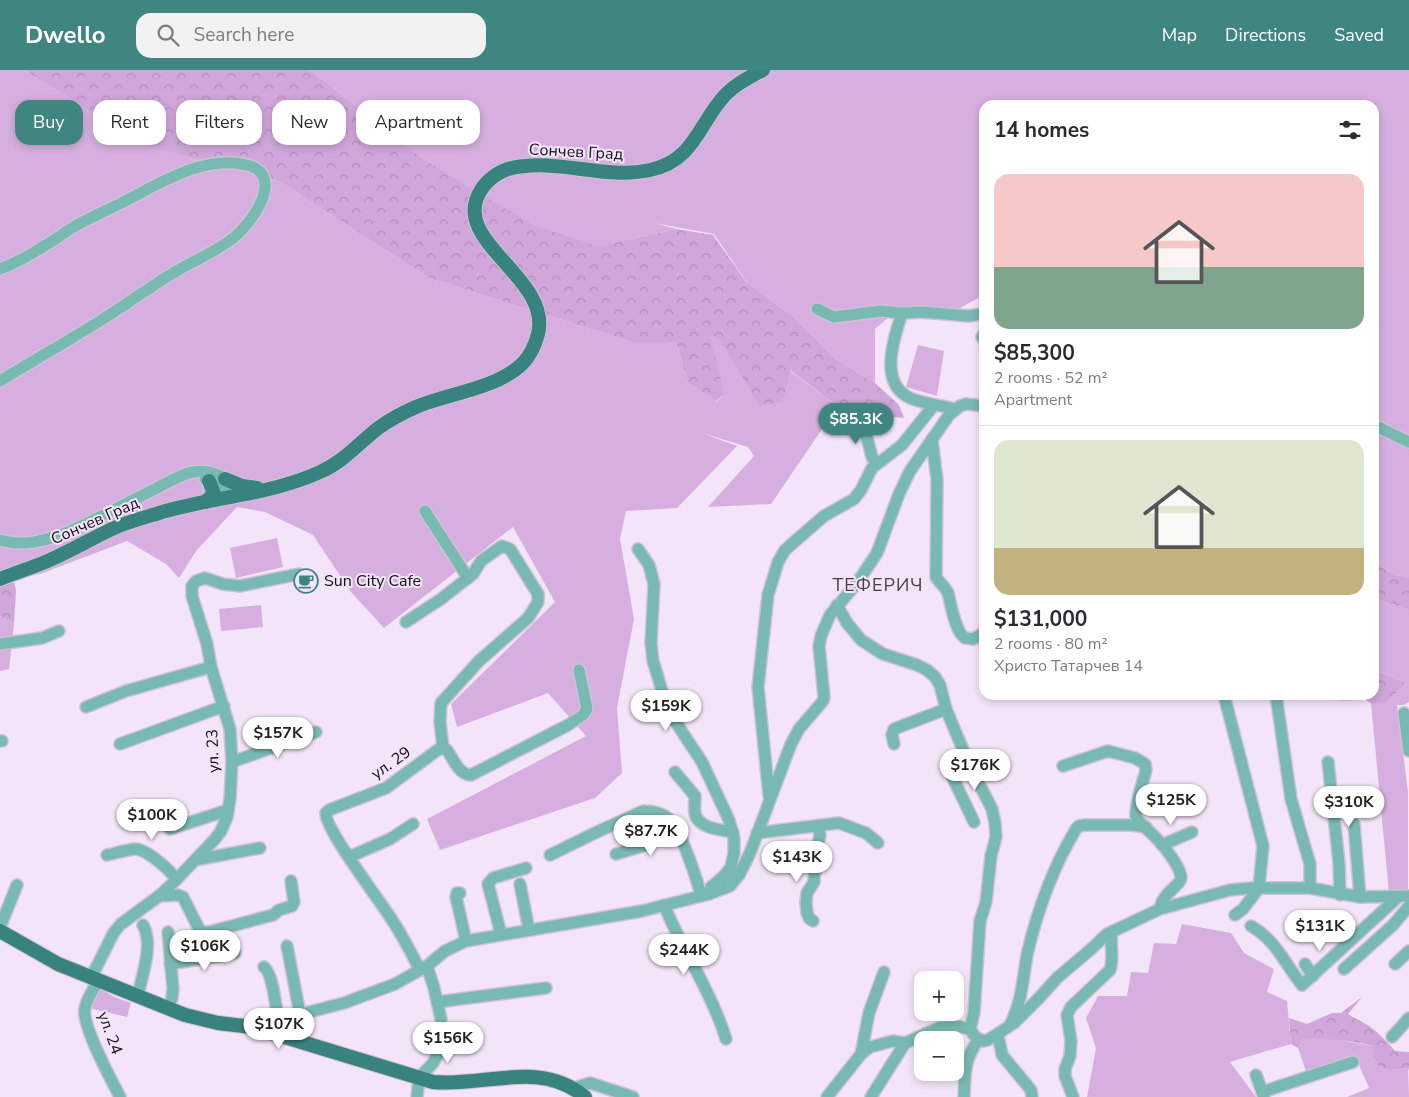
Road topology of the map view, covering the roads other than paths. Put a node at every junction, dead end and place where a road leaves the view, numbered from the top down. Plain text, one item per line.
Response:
1 (763, 70) edge
2 (0, 269) edge
3 (817, 309) dead end
4 (902, 313) junction
5 (979, 314) edge
6 (0, 380) edge
7 (934, 405) junction
8 (979, 405) edge
9 (955, 409) junction
10 (846, 416) dead end
11 (1379, 427) edge
12 (932, 440) junction
13 (1409, 442) edge
14 (876, 463) junction
15 (184, 476) junction
16 (225, 479) junction
17 (209, 481) junction
18 (267, 488) junction
19 (228, 498) junction
20 (205, 502) junction
21 (425, 511) dead end
22 (0, 540) edge
23 (638, 550) dead end
24 (299, 574) dead end
25 (468, 578) junction
26 (0, 579) edge
27 (837, 605) junction
28 (406, 622) dead end
29 (59, 631) dead end
30 (979, 636) edge
31 (0, 644) edge
32 (211, 667) junction
33 (579, 670) dead end
34 (1225, 700) edge
35 (1277, 700) edge
36 (224, 706) junction
37 (86, 707) dead end
38 (946, 709) junction
39 (1404, 713) dead end
40 (316, 732) dead end
41 (120, 744) dead end
42 (894, 744) dead end
43 (443, 748) junction
44 (1409, 751) edge
45 (967, 758) junction
46 (232, 762) junction
47 (1328, 762) dead end
48 (1063, 766) dead end
49 (675, 772) dead end
50 (769, 800) junction
51 (228, 810) junction
52 (974, 822) dead end
53 (413, 824) dead end
54 (1354, 824) dead end
55 (818, 827) junction
56 (1146, 827) junction
57 (170, 829) dead end
58 (676, 830) junction
59 (732, 832) junction
60 (1192, 832) dead end
61 (757, 833) junction
62 (878, 843) dead end
63 (1162, 845) junction
64 (260, 848) dead end
65 (616, 854) dead end
66 (107, 855) dead end
67 (550, 856) dead end
68 (349, 857) junction
69 (194, 860) junction
70 (526, 868) dead end
71 (176, 880) junction
72 (290, 881) dead end
73 (17, 884) dead end
74 (520, 884) dead end
75 (1259, 888) junction
76 (1310, 888) junction
77 (460, 892) dead end
78 (705, 895) junction
79 (1340, 895) junction
80 (159, 896) junction
81 (1360, 897) junction
82 (1403, 897) edge
83 (664, 905) junction
84 (1409, 906) edge
85 (1160, 909) junction
86 (1235, 914) dead end
87 (813, 921) dead end
88 (144, 926) dead end
89 (1251, 926) dead end
90 (0, 927) edge
91 (529, 930) junction
92 (0, 931) edge
93 (168, 932) dead end
94 (1112, 932) junction
95 (501, 934) junction
96 (466, 941) junction
97 (286, 946) dead end
98 (1409, 951) edge
99 (235, 953) dead end
100 (170, 964) junction
101 (1305, 964) dead end
102 (1395, 964) dead end
103 (264, 967) dead end
104 (423, 968) junction
105 (1344, 969) dead end
106 (884, 972) dead end
107 (1313, 976) junction
108 (95, 979) junction
109 (546, 988) dead end
110 (138, 996) junction
111 (437, 1002) junction
112 (169, 1008) junction
113 (300, 1014) junction
114 (1409, 1018) edge
115 (441, 1019) dead end
116 (278, 1020) junction
117 (1009, 1026) junction
118 (252, 1027) junction
119 (970, 1029) junction
120 (441, 1033) dead end
121 (998, 1034) junction
122 (1392, 1037) dead end
123 (726, 1039) dead end
124 (979, 1039) junction
125 (905, 1043) junction
126 (861, 1054) junction
127 (1353, 1062) dead end
128 (1256, 1075) dead end
129 (419, 1078) junction
130 (579, 1093) edge
131 (1263, 1094) edge
132 (120, 1097) edge
133 (416, 1097) edge
134 (633, 1097) edge
135 (827, 1097) edge
136 (871, 1097) edge
137 (964, 1097) edge
138 (1032, 1097) edge
139 (1073, 1097) edge

1 - 18 main road, Сончев Град
2 - 6 street
3 - 4 street
4 - 5 street
4 - 7 street
7 - 9 street
7 - 14 street
8 - 9 street
9 - 12 street
10 - 14 street
11 - 13 street
12 - 27 street
12 - 30 street
14 - 50 street
15 - 16 street
15 - 17 street
15 - 22 street
16 - 18 main road
16 - 19 street
17 - 19 street
17 - 20 main road
18 - 19 main road, Сончев Град
19 - 20 main road, Сончев Град
20 - 26 main road, Сончев Град
21 - 25 street
23 - 59 street
24 - 32 street, ул. 23
25 - 28 street
25 - 43 street
27 - 38 street
27 - 50 street
29 - 31 street
32 - 36 street, ул. 23
32 - 37 street
33 - 43 street
34 - 75 street
35 - 76 street
36 - 41 street
36 - 46 street, ул. 23
38 - 42 street
38 - 45 street
39 - 44 street
40 - 46 street
43 - 68 street, ул. 29
45 - 52 street
45 - 119 street
46 - 51 street, ул. 23
47 - 79 street
48 - 56 street
49 - 59 street
50 - 61 street
51 - 57 street
51 - 69 street, ул. 23
53 - 68 street
54 - 81 street
55 - 61 street
55 - 62 street
55 - 87 street
56 - 63 street
56 - 117 street
58 - 65 street
58 - 67 street
58 - 78 street
59 - 78 street
60 - 63 street
61 - 78 street
63 - 85 street
64 - 69 street
66 - 71 street
68 - 104 street, ул. 29
69 - 71 street, ул. 23
70 - 95 street
71 - 80 street, ул. 23
72 - 80 street
73 - 90 street
74 - 91 street
75 - 76 street
75 - 85 street
75 - 86 street
76 - 79 street
77 - 96 street
78 - 83 street
79 - 81 street
80 - 108 street, ул. 23
81 - 82 street
82 - 107 street
83 - 91 street
83 - 123 street
84 - 105 street
85 - 94 street
88 - 110 street
89 - 107 street
91 - 95 street
92 - 108 main road
93 - 100 street
94 - 117 street
94 - 139 street
95 - 96 street
96 - 104 street
97 - 113 street
98 - 102 street
99 - 100 street
100 - 112 street
101 - 107 street
103 - 116 street
104 - 111 street, ул. 29
104 - 113 street
106 - 126 street
108 - 110 main road
108 - 132 street, ул. 24
109 - 111 street
110 - 112 main road
111 - 115 street, ул. 29
112 - 118 main road
113 - 116 street
114 - 122 street
116 - 118 street
117 - 121 street
118 - 129 main road
119 - 124 street
119 - 125 street
120 - 129 street
121 - 124 street
121 - 138 street
124 - 137 street
125 - 126 street
125 - 136 street
126 - 135 street
127 - 131 street
128 - 131 street
129 - 130 main road
129 - 133 street
130 - 134 street

